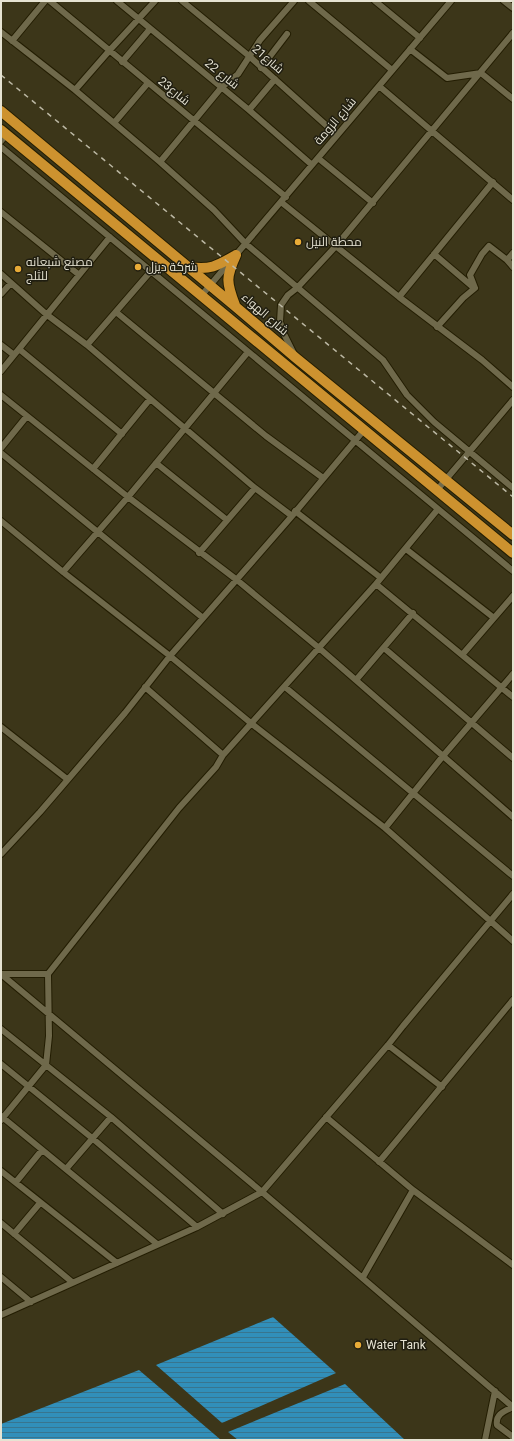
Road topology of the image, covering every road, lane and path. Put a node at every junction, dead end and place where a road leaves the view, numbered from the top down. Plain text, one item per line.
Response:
1 (46, 1) edge
2 (50, 1) edge
3 (117, 1) edge
4 (155, 1) edge
5 (182, 1) edge
6 (294, 1) edge
7 (309, 1) edge
8 (375, 1) edge
9 (504, 1) edge
10 (447, 2) edge
11 (513, 8) edge
12 (138, 19) junction
13 (150, 29) junction
14 (1, 32) edge
15 (513, 33) edge
16 (287, 34) dead end
17 (420, 38) junction
18 (12, 42) junction
19 (410, 49) junction
20 (109, 51) junction
21 (249, 56) junction
22 (122, 62) junction
23 (261, 68) junction
24 (392, 70) junction
25 (481, 73) junction
26 (275, 79) junction
27 (148, 83) junction
28 (379, 86) junction
29 (221, 88) junction
30 (75, 90) junction
31 (513, 99) edge
32 (249, 110) junction
33 (1, 111) edge
34 (194, 121) junction
35 (114, 123) junction
36 (431, 131) junction
37 (3, 135) edge
38 (337, 135) junction
39 (1, 147) edge
40 (318, 158) junction
41 (160, 162) junction
42 (312, 165) junction
43 (492, 182) junction
44 (283, 199) junction
45 (513, 200) edge
46 (373, 203) junction
47 (1, 212) edge
48 (110, 237) junction
49 (245, 243) junction
50 (336, 246) junction
51 (513, 253) edge
52 (434, 254) junction
53 (236, 255) junction
54 (507, 260) junction
55 (513, 266) edge
56 (188, 267) junction
57 (151, 271) junction
58 (1, 274) edge
59 (78, 274) junction
60 (11, 283) junction
61 (210, 285) junction
62 (296, 288) junction
63 (475, 288) junction
64 (1, 294) edge
65 (200, 296) junction
66 (399, 297) junction
67 (236, 307) junction
68 (116, 312) junction
69 (46, 314) junction
70 (437, 327) junction
71 (1, 345) edge
72 (87, 346) junction
73 (19, 349) junction
74 (248, 352) junction
75 (14, 355) junction
76 (296, 358) junction
77 (1, 371) edge
78 (513, 387) edge
79 (214, 394) junction
80 (1, 395) edge
81 (150, 399) junction
82 (513, 400) edge
83 (27, 416) junction
84 (185, 429) junction
85 (364, 430) junction
86 (122, 434) junction
87 (355, 440) junction
88 (1, 448) edge
89 (470, 452) junction
90 (1, 453) edge
91 (156, 463) junction
92 (93, 469) junction
93 (323, 478) junction
94 (445, 479) junction
95 (255, 488) junction
96 (513, 488) edge
97 (437, 490) junction
98 (128, 497) junction
99 (438, 510) junction
100 (294, 514) junction
101 (227, 520) junction
102 (1, 521) edge
103 (98, 532) junction
104 (513, 535) edge
105 (406, 549) junction
106 (199, 553) junction
107 (513, 553) edge
108 (513, 571) edge
109 (63, 572) junction
110 (381, 578) junction
111 (237, 580) junction
112 (376, 584) junction
113 (513, 596) edge
114 (413, 613) junction
115 (203, 618) junction
116 (494, 618) junction
117 (319, 648) junction
118 (384, 648) junction
119 (462, 654) junction
120 (170, 656) junction
121 (513, 674) edge
122 (356, 680) junction
123 (145, 687) junction
124 (285, 687) junction
125 (502, 688) junction
126 (513, 697) edge
127 (472, 722) junction
128 (252, 724) junction
129 (1, 727) edge
130 (223, 754) junction
131 (443, 756) junction
132 (513, 758) edge
133 (67, 780) junction
134 (414, 793) junction
135 (513, 808) edge
136 (511, 815) edge
137 (385, 828) junction
138 (1, 854) edge
139 (513, 876) edge
140 (513, 894) edge
141 (490, 921) junction
142 (513, 942) edge
143 (1, 974) edge
144 (48, 974) junction
145 (513, 1000) edge
146 (49, 1014) junction
147 (1, 1029) edge
148 (388, 1045) junction
149 (1, 1064) edge
150 (46, 1065) junction
151 (28, 1087) junction
152 (442, 1087) junction
153 (326, 1116) junction
154 (111, 1117) junction
155 (2, 1118) edge
156 (92, 1138) junction
157 (42, 1150) junction
158 (379, 1162) junction
159 (66, 1169) junction
160 (1, 1171) edge
161 (16, 1182) junction
162 (413, 1190) junction
163 (262, 1192) junction
164 (40, 1203) junction
165 (223, 1214) junction
166 (1, 1223) edge
167 (197, 1227) junction
168 (14, 1234) junction
169 (157, 1244) junction
170 (117, 1263) junction
171 (513, 1265) edge
172 (1, 1277) edge
173 (362, 1277) junction
174 (72, 1282) junction
175 (31, 1302) junction
176 (1, 1315) edge
177 (495, 1391) junction
178 (513, 1407) edge
179 (513, 1437) edge
180 (485, 1440) edge

1 - 18 street
2 - 20 street, شارع23
3 - 12 street, شارع 22
4 - 12 street
5 - 21 street, شارع21
6 - 21 street
7 - 24 street
8 - 17 street
9 - 11 street
10 - 17 street, شارع الزومة
12 - 13 street, شارع 22
12 - 20 street
13 - 22 street
13 - 29 street, شارع 22
14 - 18 street
15 - 25 street
16 - 23 street
17 - 19 street, شارع الزومة
18 - 30 street
19 - 24 street, شارع الزومة
19 - 25 street
20 - 22 street, شارع23
20 - 30 street
21 - 23 street, شارع21
21 - 29 street
22 - 27 street, شارع23
23 - 26 street, شارع21
24 - 28 street, شارع الزومة
25 - 31 street
25 - 36 street
26 - 32 street
26 - 38 street, شارع21
27 - 34 street, شارع23
27 - 35 street
28 - 36 street
28 - 38 street, شارع الزومة
29 - 32 street, شارع 22
29 - 34 street
30 - 35 street
32 - 42 street, شارع 22
33 - 56 highway, شارع الهواء
34 - 41 street
34 - 44 street, شارع23
35 - 41 street
36 - 43 street
36 - 46 street
37 - 65 highway
38 - 40 street, شارع الزومة
39 - 48 street
40 - 42 street, شارع الزومة
40 - 46 street
41 - 49 street
42 - 44 street, شارع الزومة
43 - 45 street
43 - 52 street
44 - 49 street, شارع الزومة
44 - 50 street, شارع23
46 - 50 street
47 - 59 street
48 - 57 street
48 - 59 street
49 - 53 street, شارع الزومة
49 - 62 street
50 - 62 street
50 - 66 street, شارع23
51 - 54 street
52 - 63 street
52 - 66 street
53 - 56 highway
53 - 61 street, شارع الزومة
53 - 67 highway
54 - 55 street
54 - 63 street
56 - 61 highway, شارع الهواء
57 - 68 street
57 - 74 street
58 - 60 street
59 - 69 street
60 - 64 street
60 - 69 street
61 - 65 street, شارع الزومة
61 - 67 highway, شارع الهواء
62 - 76 street
62 - 89 street
63 - 70 street
65 - 85 highway
66 - 70 street, شارع23
67 - 76 highway, شارع الهواء
68 - 72 street
68 - 79 street
69 - 72 street
69 - 73 street
70 - 78 street, شارع23
71 - 75 street
72 - 81 street
73 - 75 street
73 - 86 street
74 - 79 street
74 - 87 street
75 - 77 street
76 - 94 highway, شارع الهواء
79 - 84 street
79 - 93 street
80 - 83 street
81 - 84 street
81 - 86 street
82 - 89 street
83 - 88 street
83 - 92 street
84 - 91 street
84 - 95 street
85 - 87 street
85 - 97 highway
86 - 92 street
87 - 93 street
87 - 99 street
89 - 94 street
89 - 96 street
90 - 103 street
91 - 98 street
91 - 101 street
92 - 98 street
93 - 100 street
94 - 97 street
94 - 104 highway, شارع الهواء
95 - 100 street
95 - 101 street
97 - 107 highway
98 - 103 street
98 - 106 street
99 - 105 street
99 - 108 street
100 - 110 street
100 - 111 street
101 - 106 street
102 - 109 street
103 - 109 street
103 - 115 street
105 - 110 street
105 - 116 street
106 - 111 street
109 - 120 street
110 - 112 street
111 - 115 street
111 - 117 street
112 - 114 street
112 - 117 street
113 - 116 street
114 - 118 street
114 - 119 street
115 - 120 street
116 - 119 street
117 - 122 street
117 - 124 street
118 - 122 street
118 - 127 street
119 - 125 street
120 - 123 street
120 - 128 street
121 - 125 street
122 - 131 street
123 - 130 street
123 - 133 street
124 - 128 street
124 - 134 street
125 - 126 street
125 - 127 street
127 - 131 street
127 - 132 street
128 - 130 street
128 - 137 street
129 - 133 street
130 - 144 street
131 - 134 street
131 - 136 street
133 - 138 street
134 - 137 street
134 - 139 street
135 - 136 street
137 - 141 street
140 - 141 street
141 - 142 street
141 - 148 street
143 - 144 street
143 - 146 street
144 - 146 street
145 - 152 street
146 - 150 street
146 - 163 street
147 - 150 street
148 - 152 street
148 - 153 street
149 - 151 street
150 - 151 street
150 - 154 street
151 - 155 street
151 - 156 street
152 - 158 street
153 - 158 street
153 - 163 street
154 - 156 street
154 - 165 street
155 - 157 street
156 - 159 street
156 - 167 street
157 - 159 street
157 - 161 street
158 - 162 street
159 - 169 street
160 - 161 street
161 - 164 street
162 - 171 street
162 - 173 street
163 - 165 street
163 - 173 street
164 - 168 street
164 - 170 street
165 - 167 street
166 - 168 street
167 - 169 street
168 - 174 street
169 - 170 street
170 - 174 street
172 - 175 street
173 - 177 street
174 - 175 street
175 - 176 street
177 - 178 street
177 - 180 street
178 - 179 street

